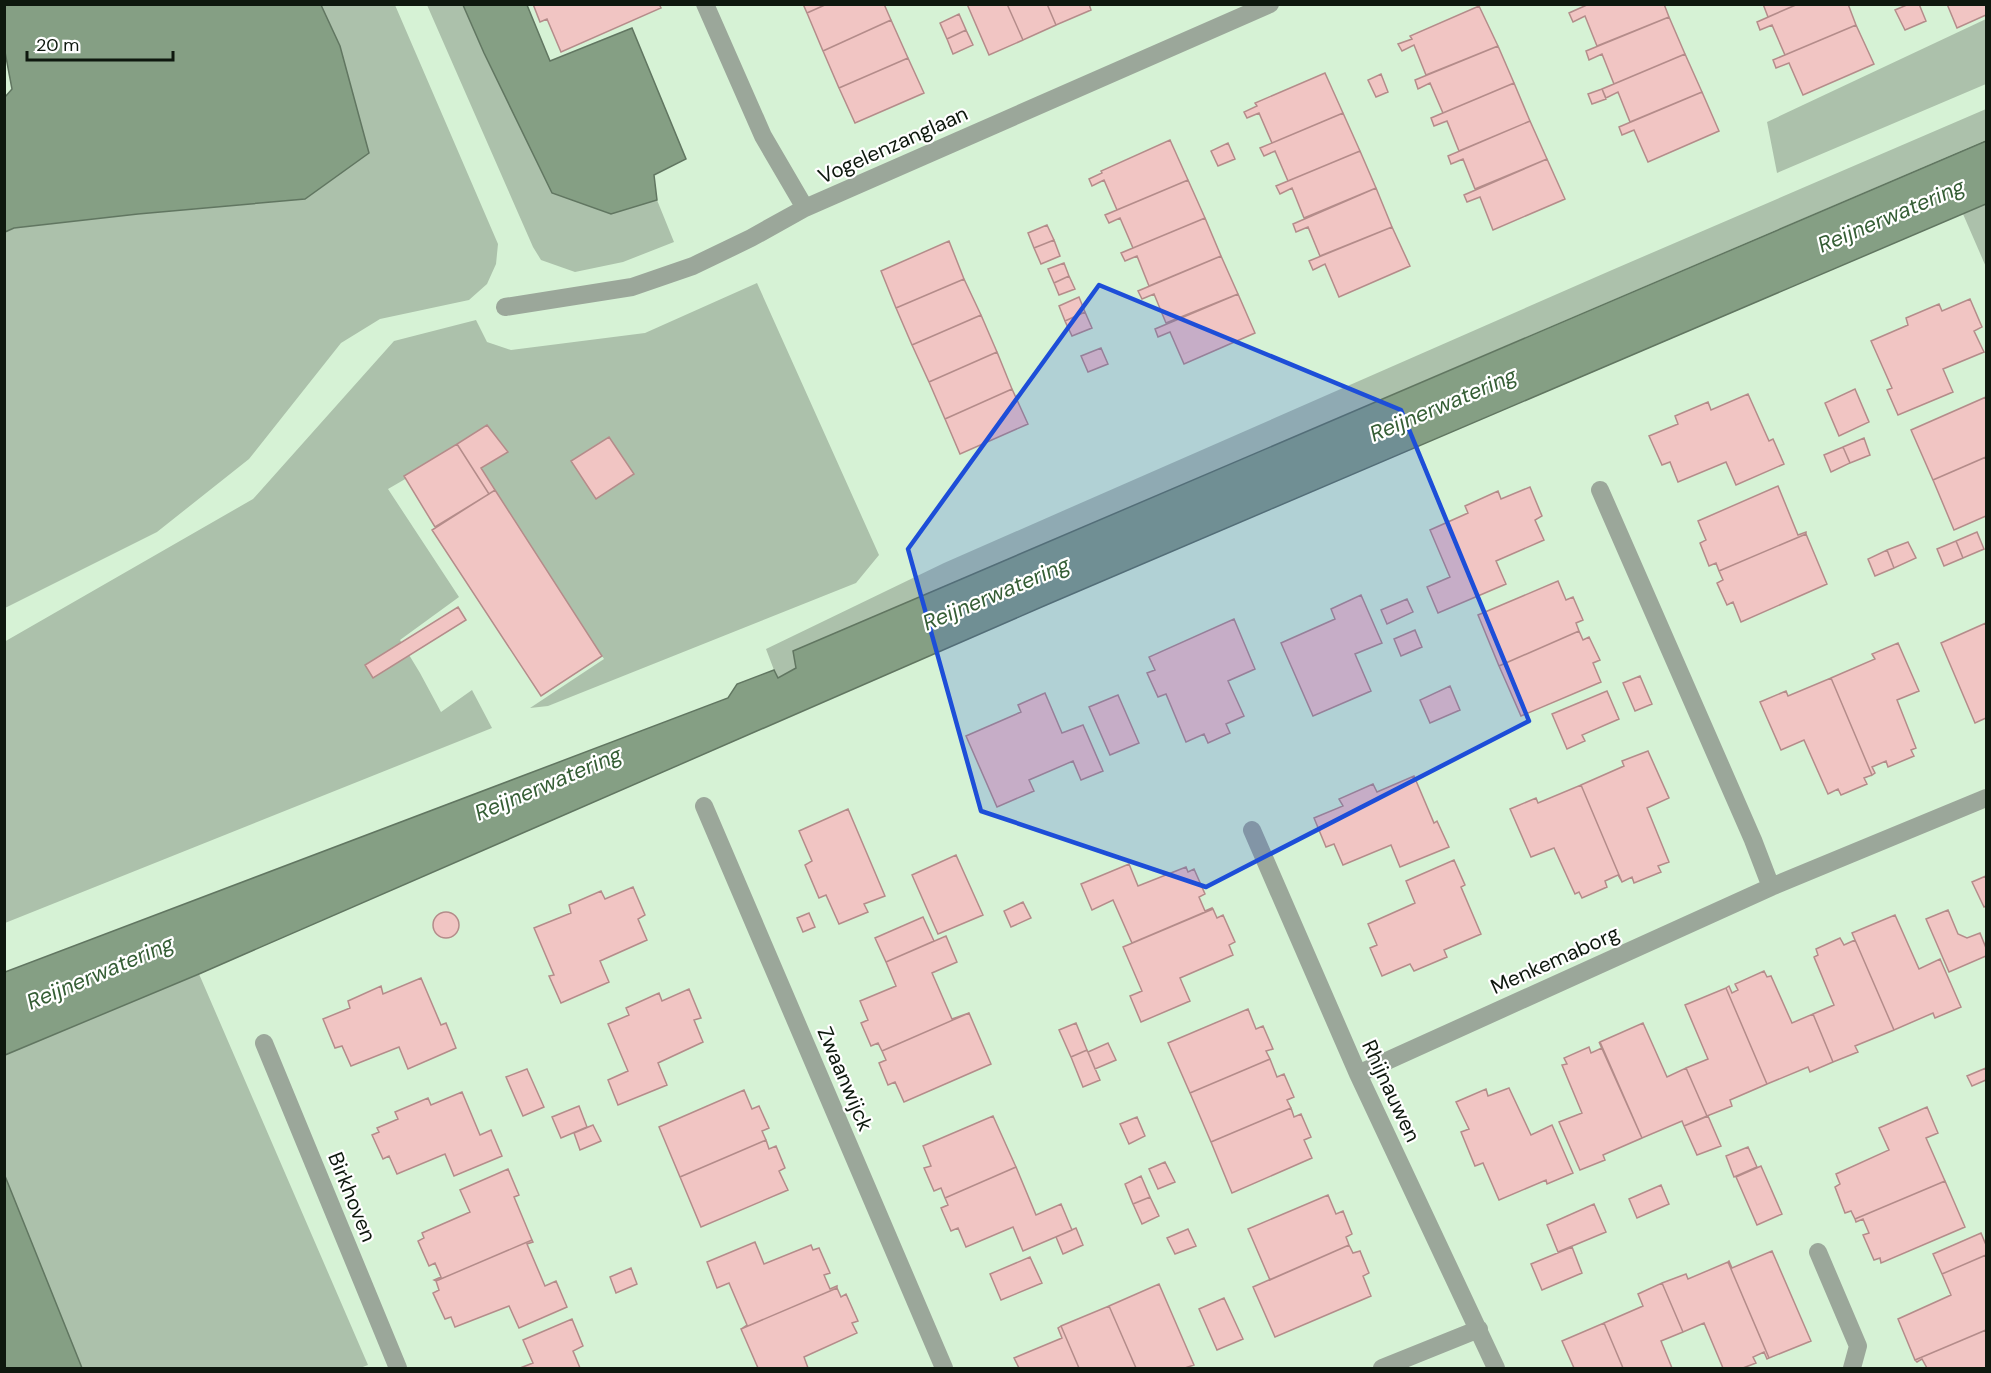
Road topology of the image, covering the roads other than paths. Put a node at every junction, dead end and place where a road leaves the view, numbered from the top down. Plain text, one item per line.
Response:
1 (705, 4) edge
2 (1270, 4) edge
3 (805, 208) junction
4 (505, 307) dead end
5 (1600, 490) dead end
6 (1986, 798) edge
7 (704, 806) dead end
8 (1252, 830) dead end
9 (1771, 887) junction
10 (264, 1043) dead end
11 (1358, 1074) junction
12 (1818, 1252) dead end
13 (1479, 1329) junction
14 (398, 1368) edge
15 (944, 1368) edge
16 (1382, 1368) edge
17 (1496, 1368) edge
18 (1852, 1368) edge

1 - 3 street
2 - 3 street, Vogelenzanglaan
3 - 4 street, Vogelenzanglaan
5 - 9 street
6 - 9 street, Menkemaborg
7 - 15 street, Zwaanwijck
8 - 11 street, Rhijnauwen
9 - 11 street, Menkemaborg
10 - 14 street, Birkhoven
11 - 13 street, Rhijnauwen
12 - 18 street
13 - 16 street
13 - 17 street, Rhijnauwen

